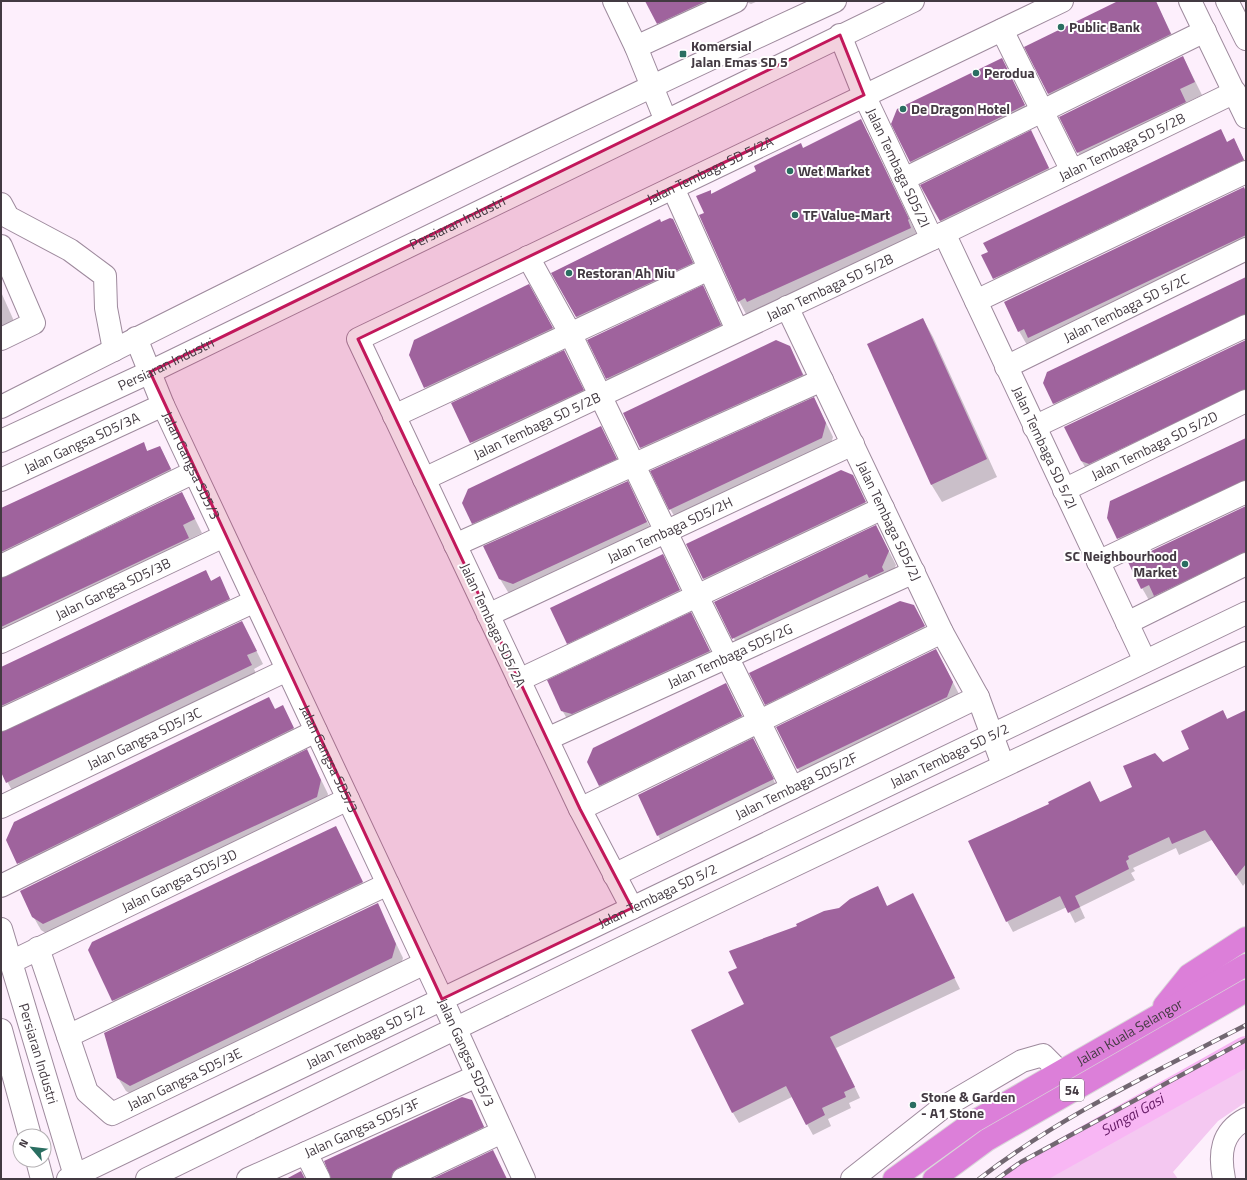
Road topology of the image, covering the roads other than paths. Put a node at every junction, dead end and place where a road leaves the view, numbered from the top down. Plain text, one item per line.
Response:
1 (614, 1) edge
2 (736, 1) edge
3 (835, 1) edge
4 (913, 1) edge
5 (1062, 1) edge
6 (1190, 1) edge
7 (1228, 1) edge
8 (1002, 30) junction
9 (1205, 31) junction
10 (840, 35) junction
11 (1246, 40) edge
12 (636, 47) junction
13 (651, 86) junction
14 (1235, 92) junction
15 (864, 96) junction
16 (1042, 112) junction
17 (1246, 117) edge
18 (666, 121) junction
19 (1072, 171) junction
20 (1246, 172) edge
21 (904, 179) junction
22 (673, 188) junction
23 (4, 211) edge
24 (938, 236) junction
25 (1, 239) edge
26 (1, 246) edge
27 (1246, 249) edge
28 (528, 258) junction
29 (709, 269) junction
30 (976, 301) junction
31 (787, 307) junction
32 (1246, 326) edge
33 (737, 330) junction
34 (570, 333) junction
35 (136, 338) junction
36 (1, 339) edge
37 (358, 339) joint
38 (114, 350) junction
39 (1006, 367) junction
40 (150, 372) junction
41 (822, 380) junction
42 (600, 396) junction
43 (1246, 400) edge
44 (163, 405) junction
45 (1, 407) edge
46 (394, 416) junction
47 (1034, 427) junction
48 (1, 441) edge
49 (852, 444) junction
50 (633, 465) junction
51 (194, 472) junction
52 (424, 479) junction
53 (1, 480) edge
54 (1064, 490) junction
55 (1246, 492) edge
56 (883, 508) junction
57 (667, 531) junction
58 (224, 536) junction
59 (455, 545) junction
60 (1098, 562) junction
61 (1246, 564) edge
62 (1, 566) edge
63 (914, 572) junction
64 (697, 596) junction
65 (255, 601) junction
66 (1246, 613) edge
67 (488, 615) junction
68 (1127, 624) junction
69 (942, 632) junction
70 (1, 642) edge
71 (1246, 653) edge
72 (727, 657) junction
73 (1145, 661) junction
74 (287, 670) junction
75 (519, 680) junction
76 (978, 697) junction
77 (1, 720) edge
78 (759, 722) junction
79 (316, 731) junction
80 (991, 736) junction
81 (547, 739) junction
82 (1003, 765) junction
83 (792, 788) junction
84 (348, 799) junction
85 (1, 807) edge
86 (580, 809) junction
87 (614, 875) junction
88 (388, 884) junction
89 (1, 886) edge
90 (632, 908) junction
91 (1, 929) edge
92 (1246, 938) edge
93 (38, 948) junction
94 (11, 962) junction
95 (425, 963) junction
96 (1246, 965) edge
97 (1246, 991) edge
98 (442, 999) junction
99 (1246, 1005) edge
100 (1216, 1008) junction
101 (1157, 1015) junction
102 (455, 1028) junction
103 (1, 1030) edge
104 (68, 1036) junction
105 (1059, 1071) junction
106 (477, 1076) junction
107 (1246, 1119) edge
108 (28, 1128) edge
109 (502, 1132) junction
110 (306, 1153) junction
111 (39, 1168) edge
112 (73, 1178) edge
113 (42, 1179) edge
114 (147, 1179) edge
115 (248, 1179) edge
116 (318, 1179) edge
117 (403, 1179) edge
118 (524, 1179) edge
119 (852, 1179) edge
120 (894, 1179) edge
121 (934, 1179) edge
122 (1224, 1179) edge

1 - 12 street
2 - 12 street
3 - 13 street
4 - 10 street, Persiaran Industri
5 - 8 street, Jalan Tembaga SD 5/2A
6 - 9 street
7 - 11 street
8 - 15 street, Jalan Tembaga SD 5/2A
8 - 16 street
9 - 14 street
9 - 16 street
10 - 15 street, Jalan Tembaga SD5/2I
10 - 18 street, Persiaran Industri
12 - 13 street
13 - 18 street
13 - 35 street
14 - 17 street
14 - 19 street, Jalan Tembaga SD 5/2B
15 - 21 street, Jalan Tembaga SD5/2I
15 - 22 street, Jalan Tembaga SD 5/2A
16 - 19 street
16 - 21 street
18 - 40 street, Persiaran Industri
19 - 24 street, Jalan Tembaga SD 5/2B
20 - 30 street
21 - 24 street, Jalan Tembaga SD5/2I
22 - 28 street, Jalan Tembaga SD 5/2A
22 - 29 street
23 - 25 street
23 - 38 street
24 - 30 street, Jalan Tembaga SD 5/2I
24 - 31 street, Jalan Tembaga SD 5/2B
26 - 36 street
27 - 39 street, Jalan Tembaga SD 5/2C
28 - 34 street
28 - 37 street, Jalan Tembaga SD 5/2A
29 - 33 street
29 - 34 street
30 - 39 street, Jalan Tembaga SD 5/2I
31 - 33 street, Jalan Tembaga SD 5/2B
31 - 41 street, Jalan Tembaga SD5/2J
32 - 47 street
33 - 42 street, Jalan Tembaga SD 5/2B
34 - 42 street
34 - 46 street
35 - 38 street
35 - 40 street, Jalan Gangsa SD5/3
37 - 46 street, Jalan Tembaga SD5/2A
38 - 45 street
39 - 47 street, Jalan Tembaga SD 5/2I
40 - 44 street, Jalan Gangsa SD5/3
40 - 48 street, Persiaran Industri
41 - 49 street, Jalan Tembaga SD5/2J
41 - 50 street
42 - 50 street
42 - 52 street, Jalan Tembaga SD 5/2B
43 - 54 street, Jalan Tembaga SD 5/2D
44 - 51 street, Jalan Gangsa SD5/3
44 - 53 street, Jalan Gangsa SD5/3A
46 - 52 street, Jalan Tembaga SD5/2A
47 - 54 street, Jalan Tembaga SD 5/2I
49 - 56 street, Jalan Tembaga SD5/2J
49 - 57 street, Jalan Tembaga SD5/2H
50 - 57 street
50 - 59 street
51 - 58 street, Jalan Gangsa SD5/3
51 - 62 street
52 - 59 street, Jalan Tembaga SD5/2A
54 - 60 street, Jalan Tembaga SD 5/2I
55 - 60 street
56 - 63 street, Jalan Tembaga SD5/2J
56 - 64 street
57 - 64 street
57 - 67 street, Jalan Tembaga SD5/2H
58 - 65 street, Jalan Gangsa SD5/3
58 - 70 street, Jalan Gangsa SD5/3B
59 - 67 street, Jalan Tembaga SD5/2A
60 - 68 street, Jalan Tembaga SD 5/2I
61 - 68 street
63 - 69 street, Jalan Tembaga SD5/2J
63 - 72 street, Jalan Tembaga SD5/2G
64 - 72 street
64 - 75 street
65 - 74 street, Jalan Gangsa SD5/3
65 - 77 street
66 - 73 street, Jalan Tembaga SD 5/2
67 - 75 street, Jalan Tembaga SD5/2A
68 - 73 street, Jalan Tembaga SD 5/2I
69 - 76 street, Jalan Tembaga SD5/2J
69 - 78 street
71 - 82 street
72 - 78 street
72 - 81 street, Jalan Tembaga SD5/2G
73 - 80 street, Jalan Tembaga SD 5/2
74 - 79 street, Jalan Gangsa SD5/3
74 - 85 street, Jalan Gangsa SD5/3C
75 - 81 street, Jalan Tembaga SD5/2A
76 - 80 street, Jalan Tembaga SD5/2J
76 - 83 street, Jalan Tembaga SD5/2F
78 - 83 street
78 - 86 street
79 - 84 street, Jalan Gangsa SD5/3
79 - 89 street
80 - 82 street, Jalan Tembaga SD5/2J
80 - 90 street, Jalan Tembaga SD 5/2
81 - 86 street, Jalan Tembaga SD5/2A
82 - 102 street
83 - 87 street, Jalan Tembaga SD5/2F
84 - 88 street, Jalan Gangsa SD5/3
84 - 93 street, Jalan Gangsa SD5/3D
86 - 87 street, Jalan Tembaga SD5/2A
87 - 90 street, Jalan Tembaga SD5/2A
88 - 95 street, Jalan Gangsa SD5/3
88 - 104 street
90 - 98 street, Jalan Tembaga SD 5/2
91 - 94 street, Persiaran Industri
92 - 101 highway
93 - 94 street, Jalan Gangsa SD5/3D
93 - 104 street, Jalan Gangsa SD5/3E
94 - 112 street, Persiaran Industri
95 - 98 street, Jalan Gangsa SD5/3
95 - 104 street, Jalan Gangsa SD5/3E
96 - 101 highway, Jalan Kuala Selangor / 54
97 - 100 highway, Jalan Kuala Selangor / 54
98 - 102 street, Jalan Gangsa SD5/3
98 - 112 street, Jalan Tembaga SD 5/2
99 - 100 highway
100 - 121 highway, Jalan Kuala Selangor / 54
101 - 105 highway, Jalan Kuala Selangor / 54
102 - 106 street, Jalan Gangsa SD5/3
102 - 114 street
103 - 108 street, Persiaran Industri
105 - 119 street
105 - 120 highway, Jalan Kuala Selangor / 54
106 - 109 street, Jalan Gangsa SD5/3
106 - 110 street, Jalan Gangsa SD5/3F
107 - 122 street
109 - 117 street
109 - 118 street, Jalan Gangsa SD5/3
110 - 115 street, Jalan Gangsa SD5/3F
110 - 116 street
111 - 113 street

